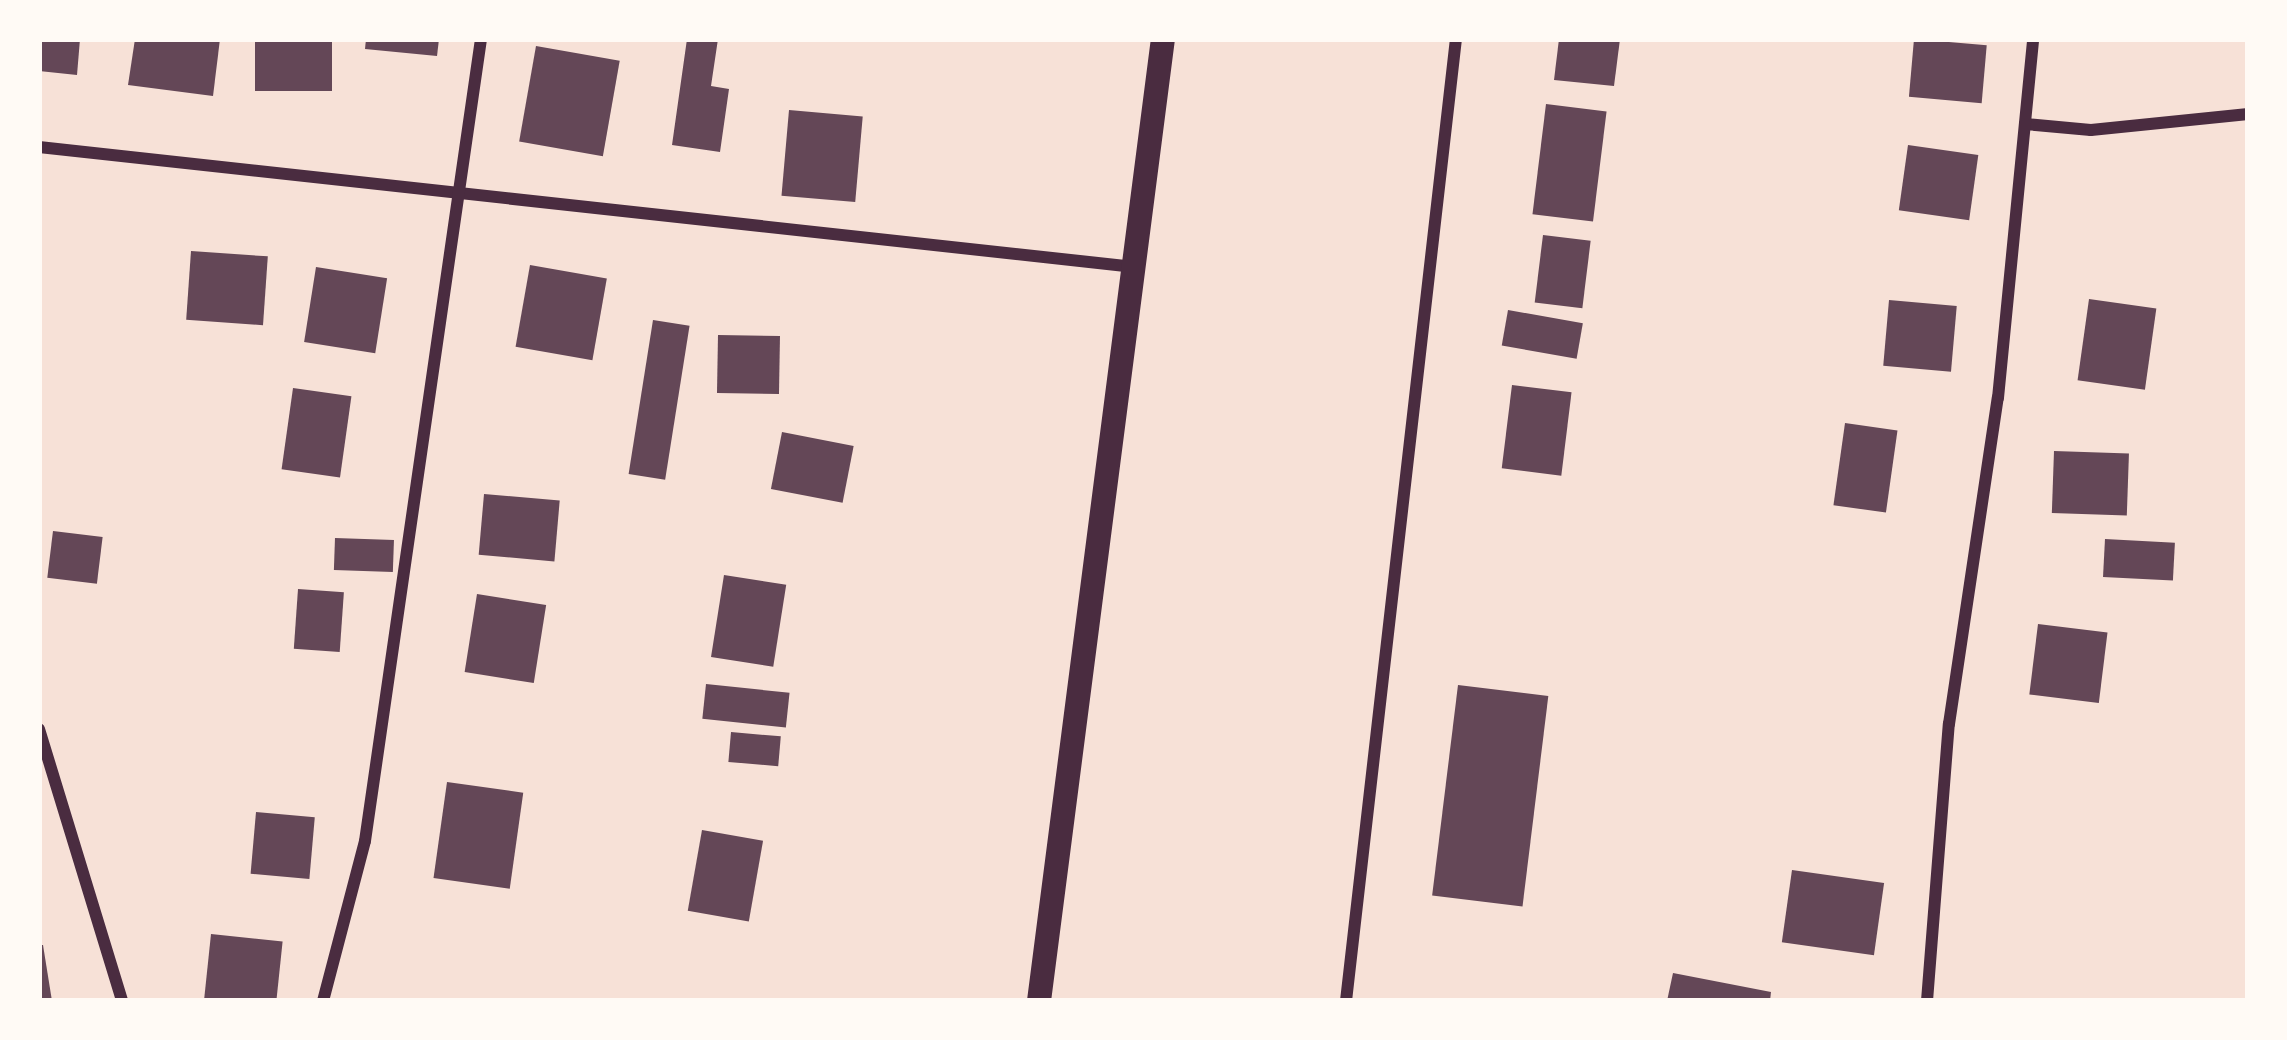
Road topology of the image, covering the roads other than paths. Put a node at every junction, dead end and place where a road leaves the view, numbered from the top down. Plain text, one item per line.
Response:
1 (481, 39) edge
2 (1163, 39) edge
3 (1456, 39) edge
4 (2033, 39) edge
5 (2248, 114) edge
6 (2025, 124) junction
7 (39, 147) edge
8 (462, 194) junction
9 (1134, 267) junction
10 (39, 730) edge
11 (122, 1001) edge
12 (322, 1001) edge
13 (1039, 1001) edge
14 (1346, 1001) edge
15 (1927, 1001) edge

1 - 8 street
2 - 9 main road
3 - 14 street
4 - 6 street
5 - 6 street
6 - 15 street
7 - 8 street
8 - 9 street
8 - 12 street
9 - 13 main road
10 - 11 street

